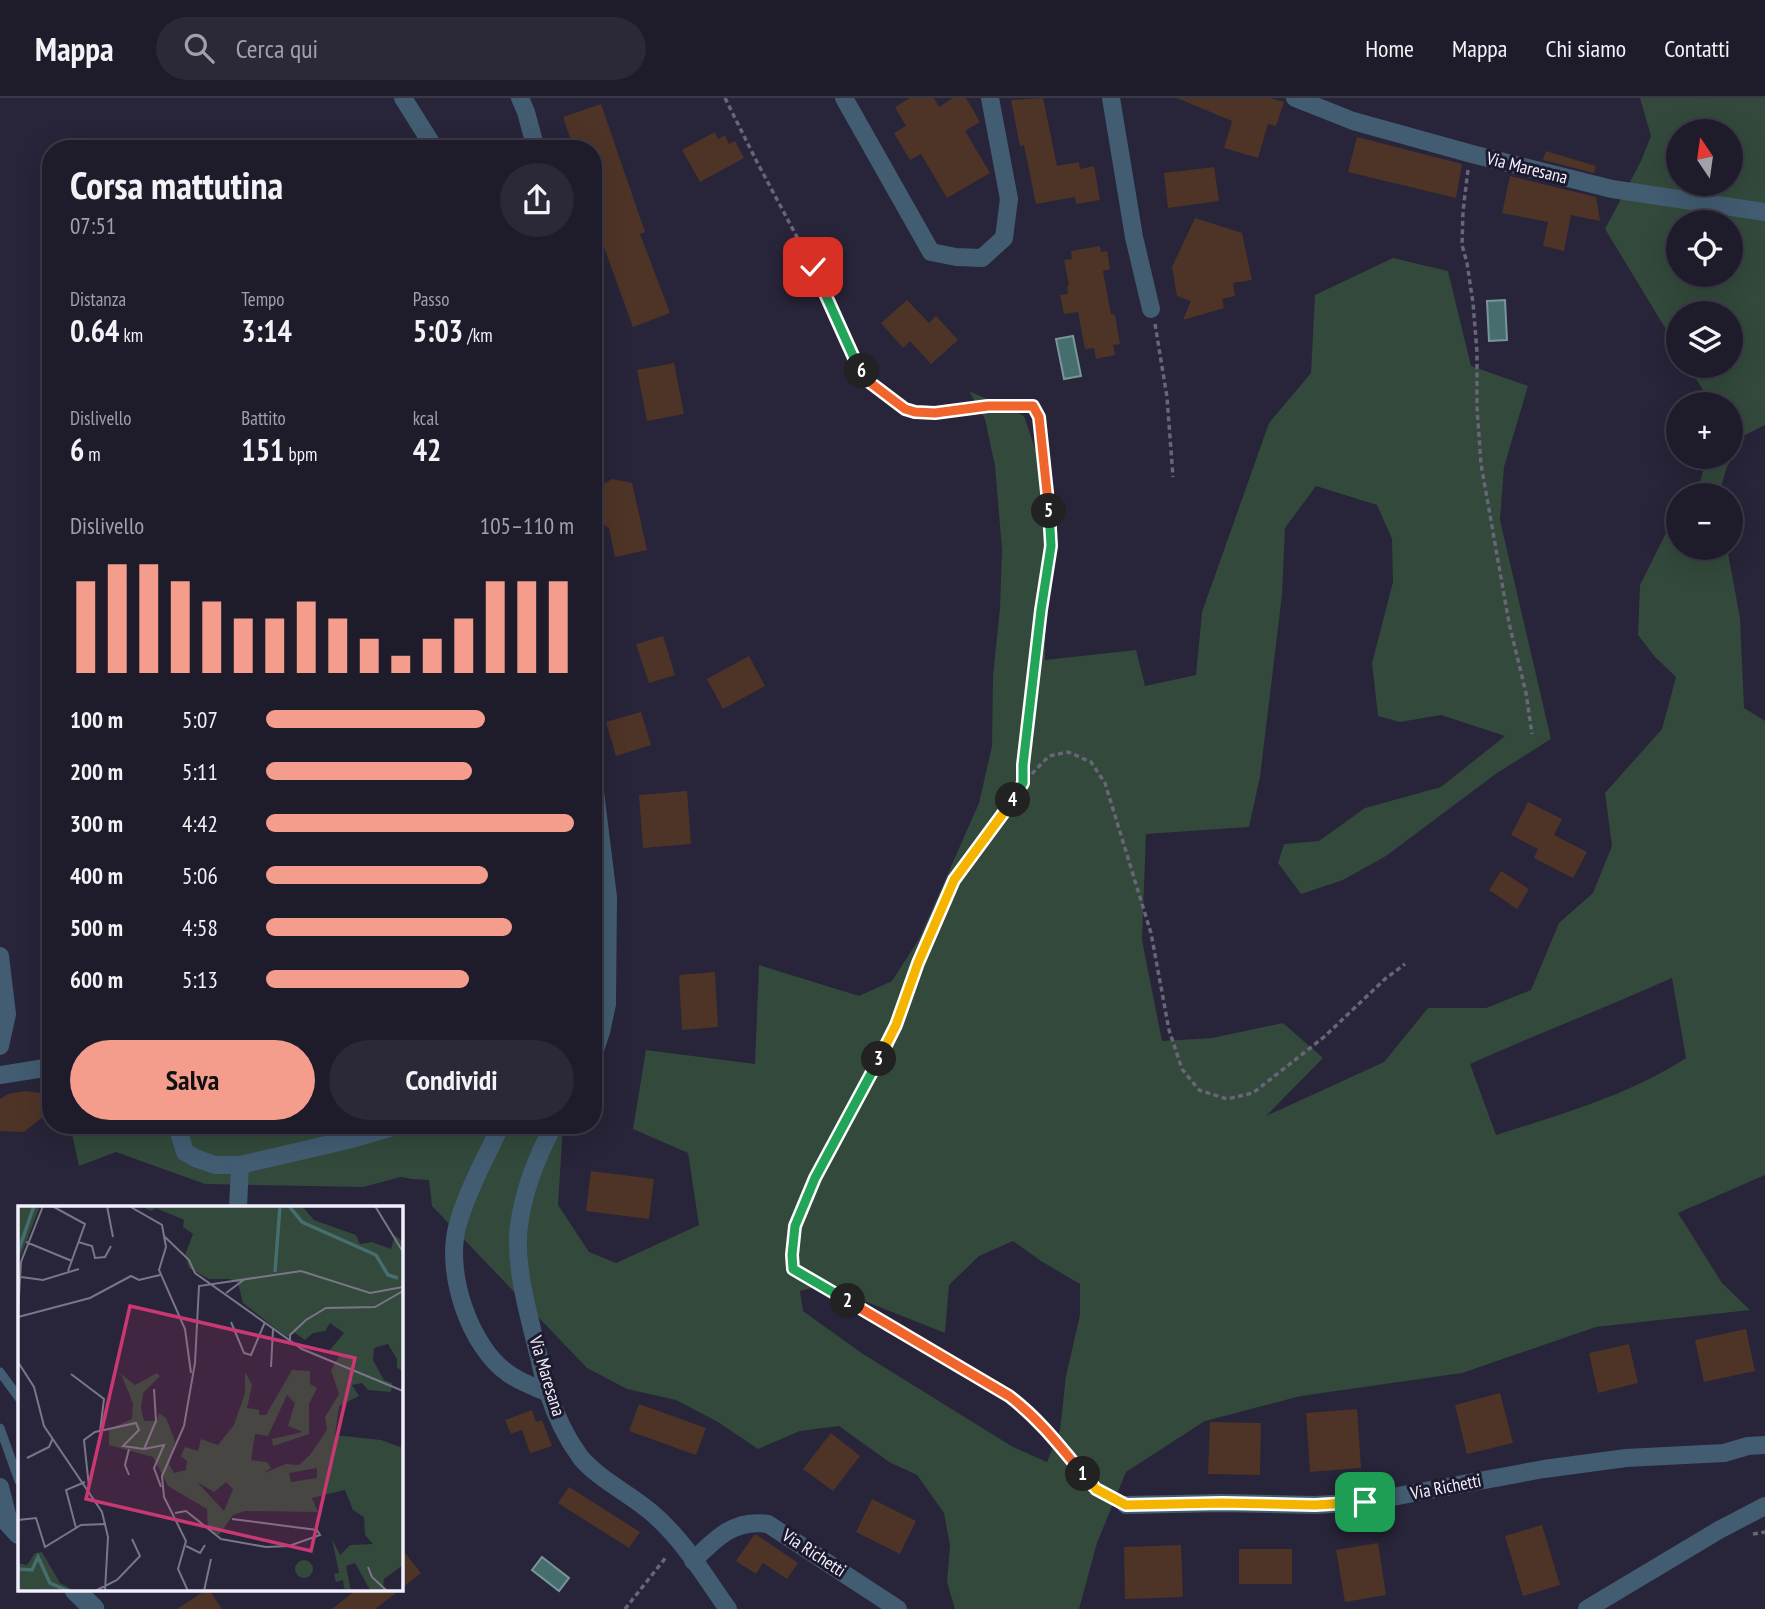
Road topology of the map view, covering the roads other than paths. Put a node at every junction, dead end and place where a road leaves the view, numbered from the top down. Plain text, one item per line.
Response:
1 (403, 98) edge
2 (520, 98) edge
3 (844, 98) edge
4 (990, 98) edge
5 (1111, 98) edge
6 (1295, 98) edge
7 (429, 140) edge
8 (533, 140) edge
9 (1765, 212) edge
10 (1151, 309) road end
11 (602, 849) edge
12 (0, 956) edge
13 (602, 1027) edge
14 (0, 1046) edge
15 (42, 1068) edge
16 (0, 1075) edge
17 (180, 1134) edge
18 (346, 1134) edge
19 (496, 1134) edge
20 (549, 1134) edge
21 (240, 1165) junction
22 (238, 1206) edge
23 (0, 1372) edge
24 (548, 1393) junction
25 (18, 1397) edge
26 (0, 1428) edge
27 (1765, 1445) edge
28 (18, 1479) edge
29 (18, 1482) edge
30 (1, 1489) edge
31 (1126, 1505) road end
32 (1765, 1506) edge
33 (9, 1523) edge
34 (693, 1561) junction
35 (77, 1592) edge
36 (94, 1609) edge
37 (728, 1609) edge
38 (898, 1609) edge
39 (1587, 1609) edge

1 - 7 street
2 - 8 street
3 - 4 street
5 - 10 street
6 - 9 street, Via Maresana
11 - 13 street
12 - 14 street
15 - 16 street
17 - 21 street
18 - 21 street
19 - 24 street
20 - 24 street, Via Maresana
21 - 22 street
23 - 25 lane
24 - 34 street, Via Maresana
26 - 28 lane
27 - 31 street, Via Richetti
29 - 30 lane
30 - 33 street
32 - 39 street
34 - 37 street, Via Maresana
34 - 38 street, Via Richetti
35 - 36 street

